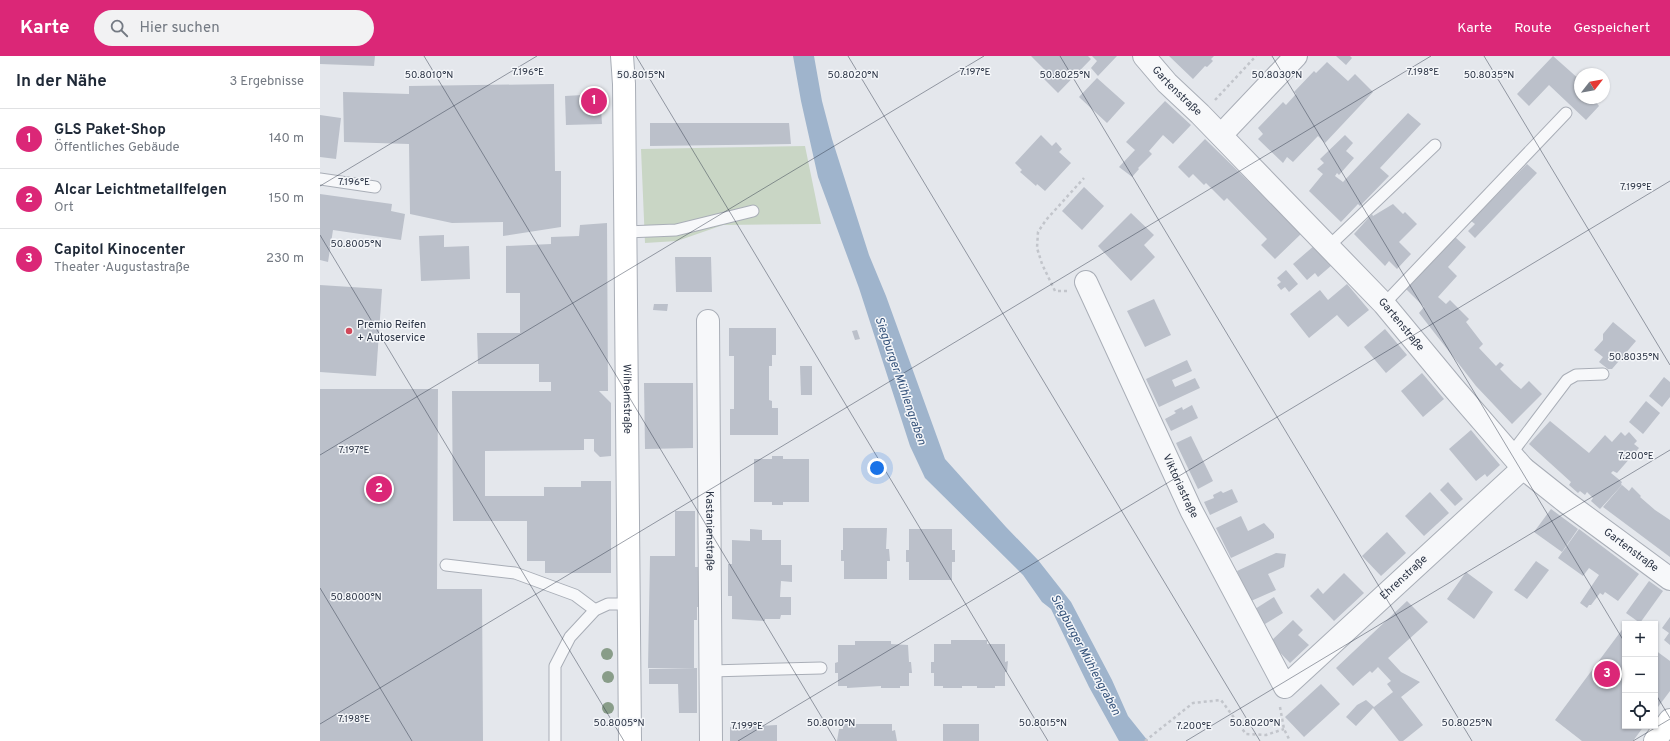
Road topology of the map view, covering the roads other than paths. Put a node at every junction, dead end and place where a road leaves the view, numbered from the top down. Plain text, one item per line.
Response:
1 (622, 56) edge
2 (1144, 56) edge
3 (1296, 56) edge
4 (1566, 113) dead end
5 (1221, 135) junction
6 (1435, 145) dead end
7 (320, 179) edge
8 (375, 187) dead end
9 (753, 211) dead end
10 (626, 232) junction
11 (1328, 247) junction
12 (1086, 282) road end
13 (1384, 304) junction
14 (708, 321) dead end
15 (1604, 374) dead end
16 (1517, 461) junction
17 (446, 565) dead end
18 (1670, 579) edge
19 (629, 604) junction
20 (595, 610) junction
21 (820, 668) dead end
22 (711, 671) junction
23 (1285, 687) joint
24 (1670, 720) edge
25 (555, 741) edge
26 (630, 741) edge
27 (711, 741) edge
28 (1655, 741) edge

1 - 10 main road, Wilhelmstraße
2 - 5 street, Gartenstraße
3 - 5 street
4 - 13 lane
5 - 11 street, Gartenstraße
6 - 11 lane
7 - 8 lane
9 - 10 lane
10 - 19 main road, Wilhelmstraße
11 - 13 street, Gartenstraße
12 - 23 street, Viktoriastraße
13 - 16 street, Gartenstraße
14 - 22 street, Kastanienstraße
15 - 16 lane
16 - 18 street, Gartenstraße
16 - 23 street, Ehrenstraße
17 - 20 lane
19 - 20 lane
19 - 26 main road, Wilhelmstraße
20 - 25 lane
21 - 22 lane
22 - 27 street, Kastanienstraße
24 - 28 main road

